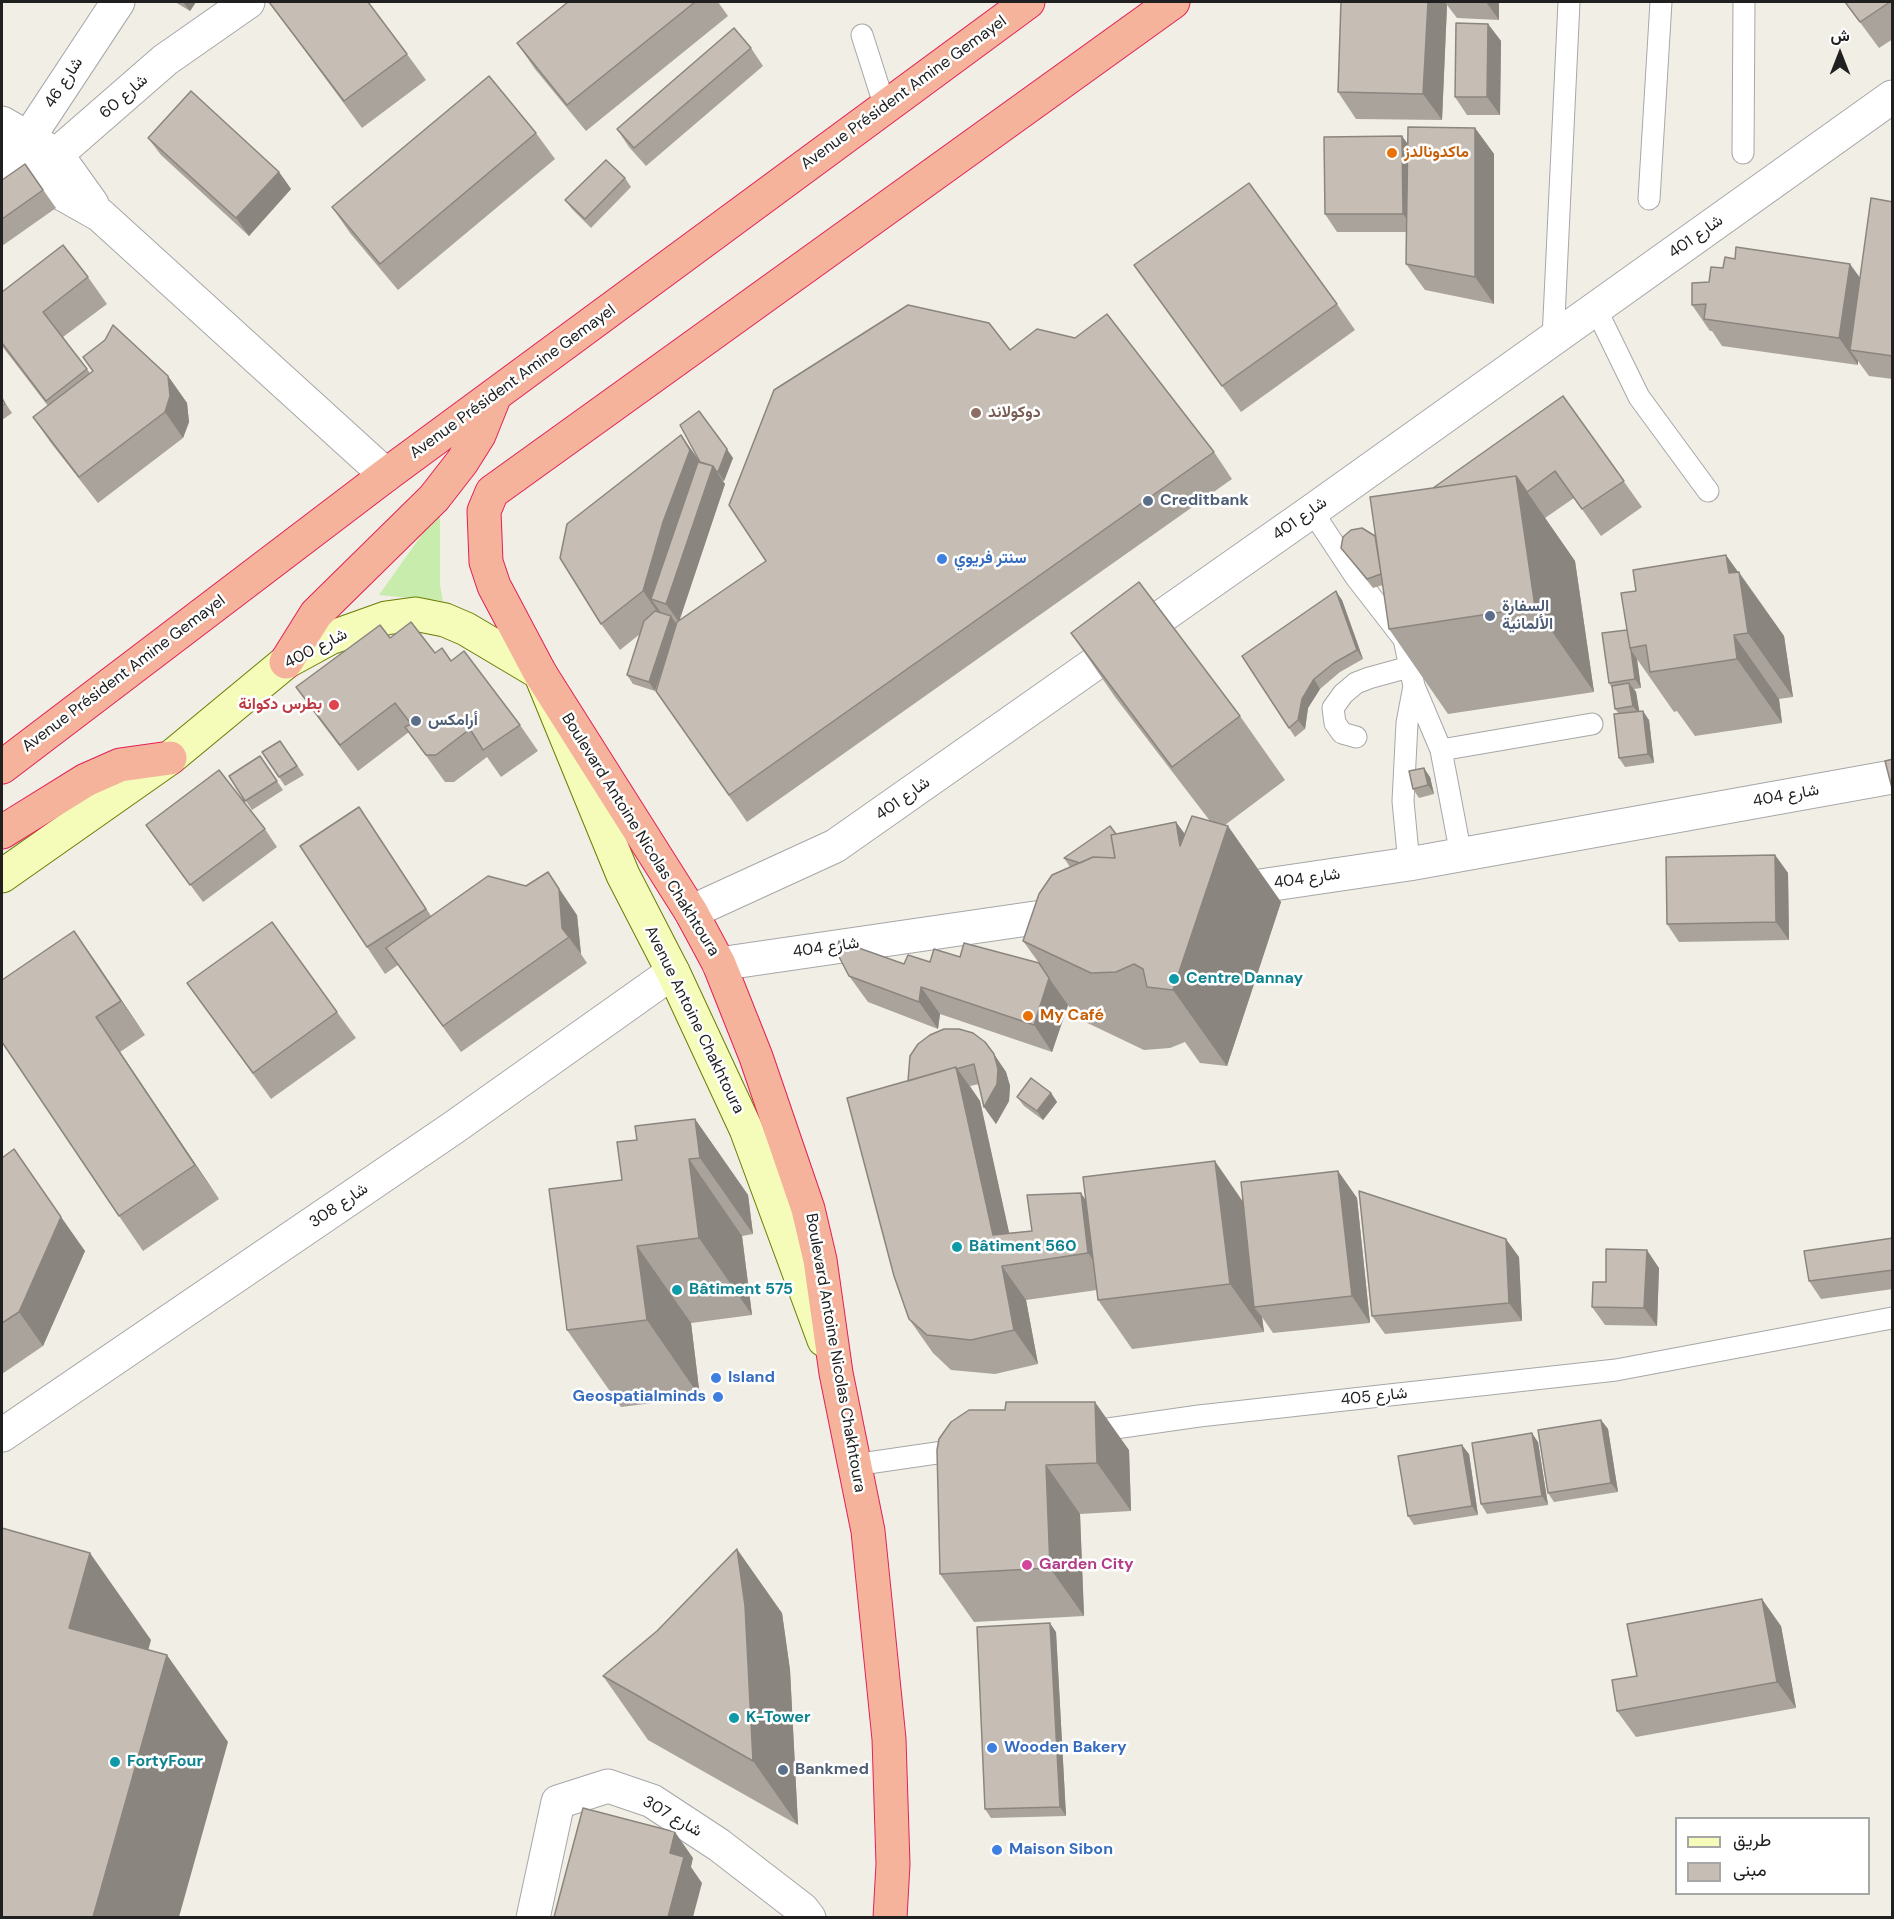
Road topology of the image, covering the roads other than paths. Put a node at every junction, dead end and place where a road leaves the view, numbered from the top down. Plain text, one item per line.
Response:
1 (118, 2) edge
2 (249, 2) edge
3 (1028, 2) edge
4 (1173, 2) edge
5 (1569, 2) edge
6 (1661, 2) edge
7 (1744, 2) edge
8 (862, 35) dead end
9 (1893, 97) edge
10 (885, 107) junction
11 (15, 130) edge
12 (1743, 153) dead end
13 (24, 163) edge
14 (2, 194) edge
15 (1649, 199) dead end
16 (1596, 309) junction
17 (1553, 339) junction
18 (495, 395) junction
19 (386, 475) junction
20 (1708, 491) dead end
21 (1312, 511) junction
22 (1404, 609) edge
23 (1404, 639) junction
24 (286, 662) junction
25 (540, 673) junction
26 (1411, 677) junction
27 (1592, 724) dead end
28 (1356, 737) dead end
29 (1441, 750) junction
30 (170, 758) junction
31 (2, 767) edge
32 (1893, 777) edge
33 (2, 832) edge
34 (1461, 855) junction
35 (1409, 864) junction
36 (2, 876) edge
37 (1199, 895) edge
38 (1106, 908) edge
39 (691, 912) junction
40 (719, 963) junction
41 (673, 972) junction
42 (1893, 1318) edge
43 (836, 1373) junction
44 (2, 1435) edge
45 (1068, 1435) edge
46 (985, 1446) edge
47 (854, 1465) junction
48 (896, 1912) edge
49 (533, 1917) edge
50 (808, 1917) edge

1 - 11 street, شارع 46
2 - 13 street, شارع 60
3 - 10 highway, Avenue Président Amine Gemayel
4 - 25 highway, Boulevard Antoine Nicolas Chakhtoura
5 - 17 lane
6 - 15 lane
7 - 12 lane
8 - 10 lane
9 - 16 street, شارع 401
10 - 18 highway, Avenue Président Amine Gemayel
11 - 13 street, شارع 46
13 - 14 street, شارع 60
13 - 19 street
16 - 17 street, شارع 401
16 - 20 lane
17 - 21 street, شارع 401
18 - 19 highway, Avenue Président Amine Gemayel
18 - 24 highway
19 - 31 highway, Avenue Président Amine Gemayel
21 - 23 lane
21 - 39 street, شارع 401
22 - 23 lane
23 - 26 lane
24 - 25 main road, شارع 400
24 - 30 main road, شارع 400
25 - 39 highway, Boulevard Antoine Nicolas Chakhtoura
25 - 41 main road, Avenue Antoine Chakhtoura
26 - 28 lane
26 - 29 lane
26 - 35 lane
27 - 29 lane
29 - 34 lane
30 - 33 highway
30 - 36 main road, شارع 400
32 - 34 street, شارع 404
34 - 35 street, شارع 404
35 - 37 street, شارع 404
38 - 40 street, شارع 404
39 - 40 highway, Boulevard Antoine Nicolas Chakhtoura
40 - 43 highway, Boulevard Antoine Nicolas Chakhtoura
41 - 43 main road, Avenue Antoine Chakhtoura
41 - 44 street, شارع 308
42 - 45 lane, شارع 405
43 - 47 highway, Boulevard Antoine Nicolas Chakhtoura
46 - 47 lane
47 - 48 highway, Boulevard Antoine Nicolas Chakhtoura
49 - 50 street, شارع 307

